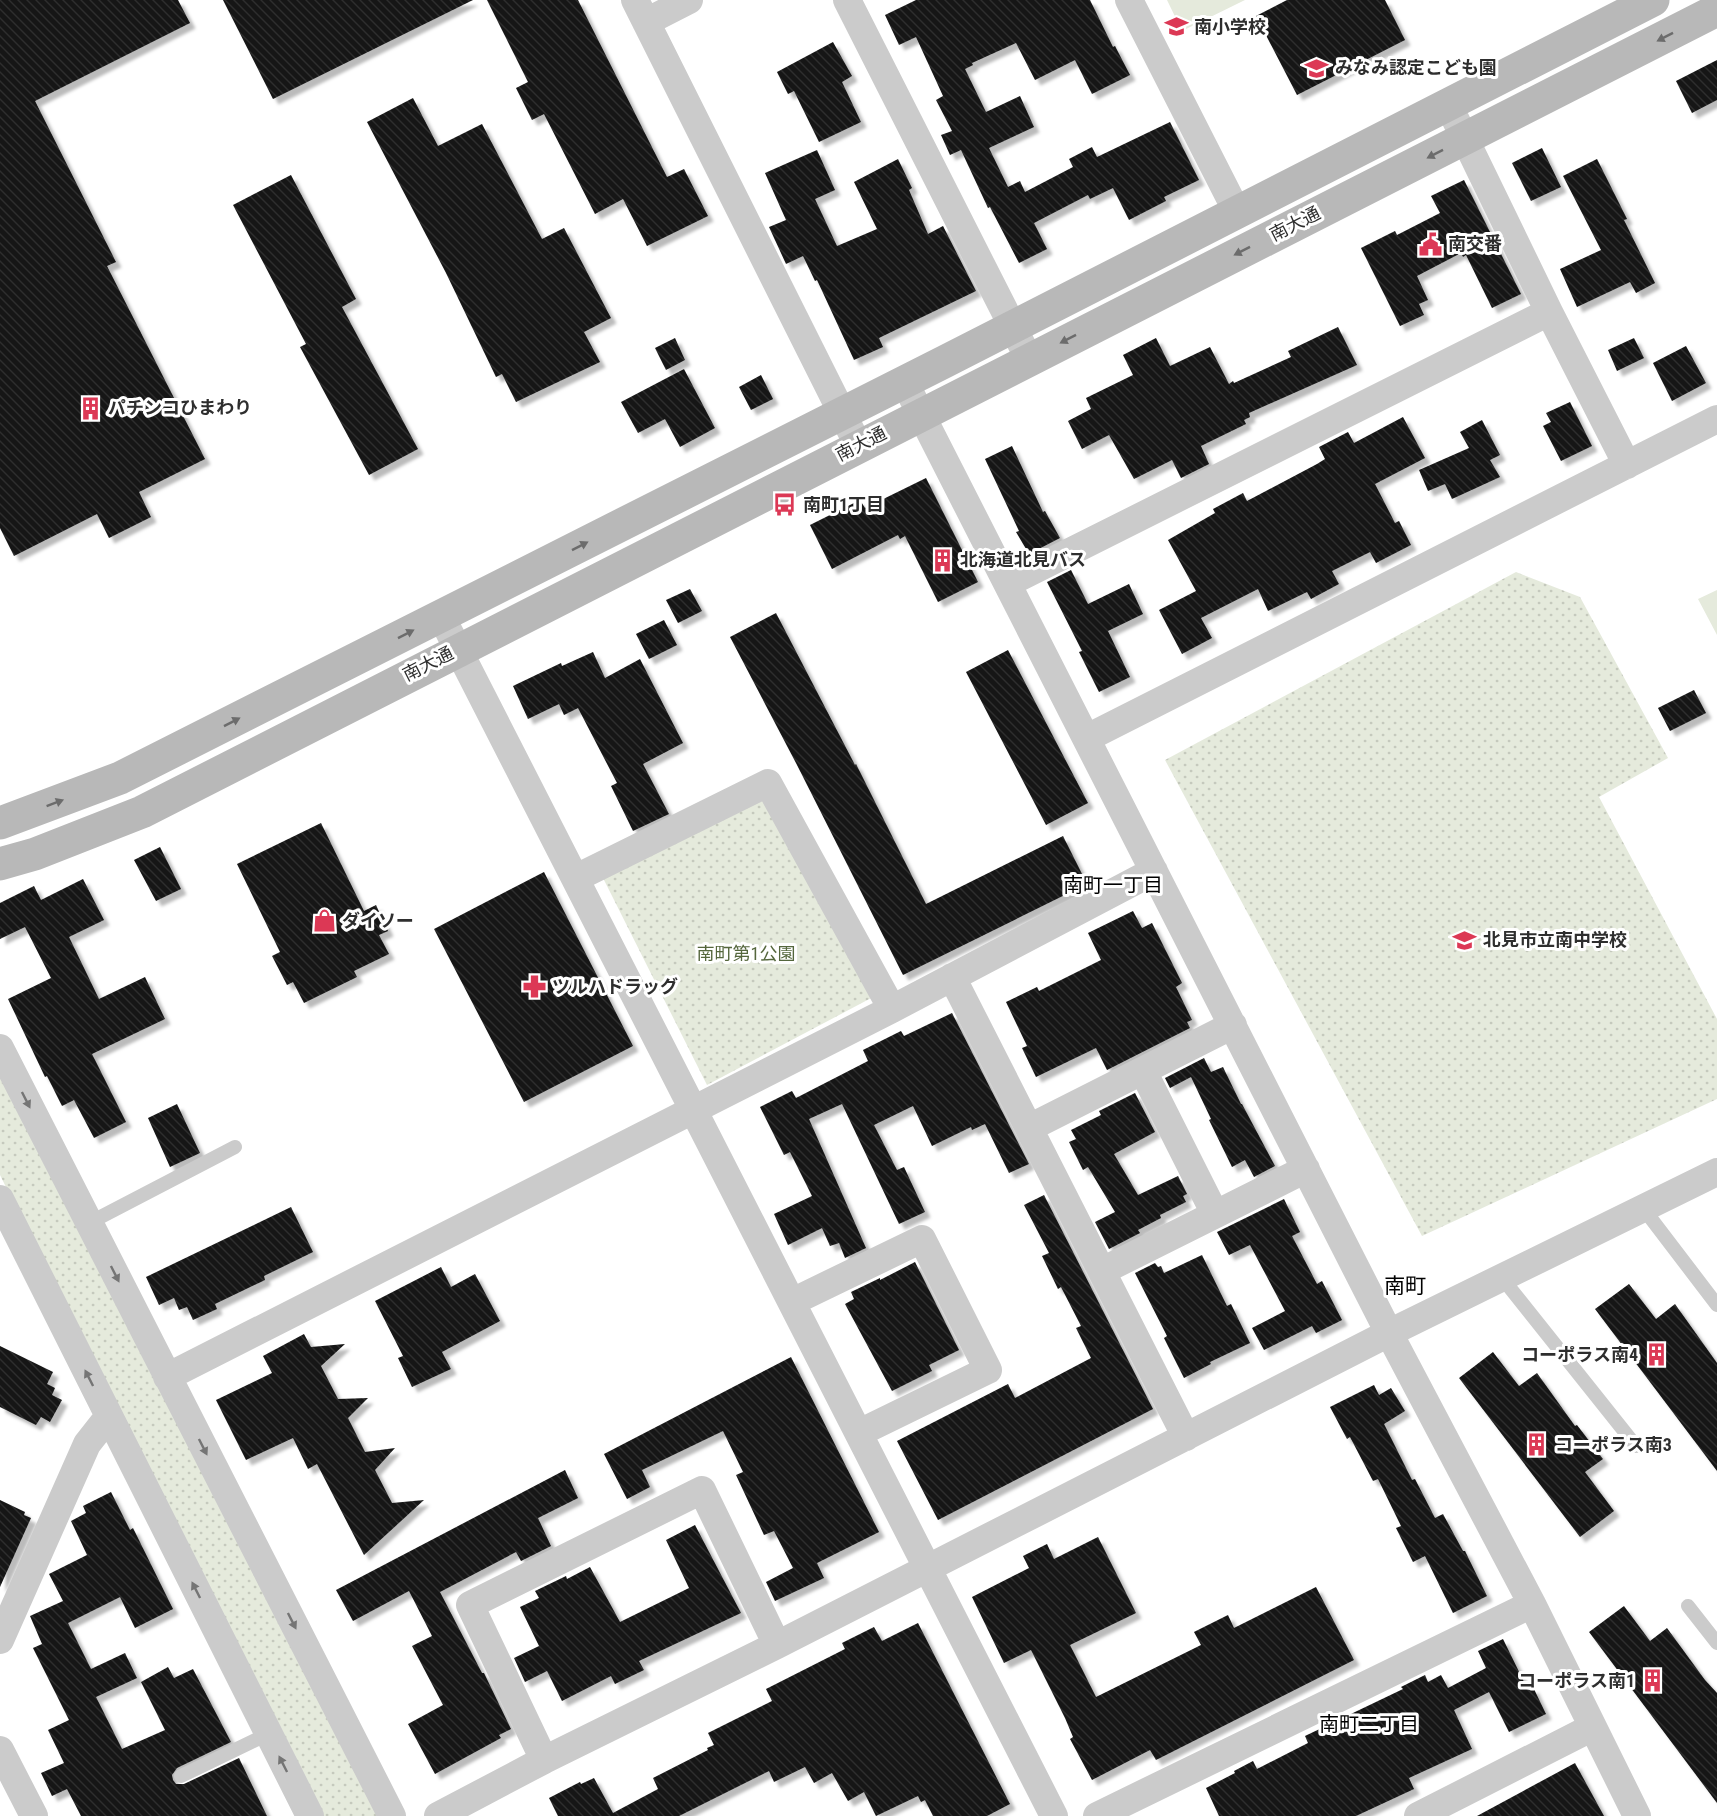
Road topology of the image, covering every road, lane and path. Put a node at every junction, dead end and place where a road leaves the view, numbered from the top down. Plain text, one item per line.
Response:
1 (689, 0) edge
2 (847, 0) edge
3 (1129, 0) edge
4 (1653, 0) edge
5 (1717, 10) edge
6 (640, 11) edge
7 (1448, 104) junction
8 (1465, 139) junction
9 (1237, 212) junction
10 (1549, 312) junction
11 (1012, 327) junction
12 (1029, 359) junction
13 (904, 381) junction
14 (843, 413) junction
15 (921, 414) junction
16 (1717, 418) edge
17 (858, 445) junction
18 (1627, 465) junction
19 (1008, 584) junction
20 (441, 616) junction
21 (459, 649) junction
22 (1087, 738) junction
23 (0, 823) edge
24 (0, 864) edge
25 (1154, 871) junction
26 (576, 878) junction
27 (952, 977) junction
28 (892, 1009) junction
29 (1233, 1025) junction
30 (0, 1048) edge
31 (1143, 1071) junction
32 (694, 1109) junction
33 (1029, 1128) junction
34 (235, 1147) dead end
35 (1306, 1169) junction
36 (1717, 1172) edge
37 (0, 1199) edge
38 (1643, 1208) junction
39 (1215, 1214) junction
40 (89, 1223) junction
41 (1101, 1271) junction
42 (1502, 1278) junction
43 (792, 1302) junction
44 (1717, 1305) edge
45 (1389, 1333) junction
46 (167, 1377) junction
47 (108, 1416) junction
48 (859, 1433) junction
49 (1186, 1437) junction
50 (1636, 1446) dead end
51 (928, 1568) junction
52 (1532, 1604) junction
53 (1688, 1606) dead end
54 (0, 1640) edge
55 (1717, 1643) edge
56 (777, 1645) junction
57 (1593, 1727) junction
58 (268, 1734) junction
59 (0, 1750) edge
60 (544, 1760) junction
61 (181, 1776) dead end
62 (34, 1816) edge
63 (310, 1816) edge
64 (392, 1816) edge
65 (438, 1816) edge
66 (1054, 1816) edge
67 (1097, 1816) edge
68 (1418, 1816) edge
69 (1637, 1816) edge

1 - 6 street
2 - 11 street
3 - 9 street
4 - 7 street, 南大通
5 -> 8 street, 南大通
6 - 14 street
7 - 8 street
7 - 9 street, 南大通
8 - 10 street
8 -> 12 street, 南大通
9 - 11 street, 南大通
10 - 18 street
10 - 19 street
11 - 12 street
11 - 13 street, 南大通
12 - 15 street, 南大通
13 - 14 street, 南大通
13 - 15 street
14 - 17 street
20 -> 14 street, 南大通
15 - 17 street, 南大通
15 - 19 street
16 - 18 street
17 - 21 street, 南大通
18 - 22 street
19 - 22 street
20 - 21 street
23 -> 20 street, 南大通
21 - 24 street, 南大通
21 - 26 street
22 - 25 street
25 - 27 street
25 - 29 street
26 - 28 street
26 - 32 street
27 - 28 street
27 - 33 street
28 - 32 street
29 - 31 street
29 - 35 street
30 -> 40 street
31 - 33 street
31 - 39 street
32 - 43 street
32 - 46 street
33 - 41 street
34 - 40 lane
35 - 39 street
35 - 45 street
36 - 38 street
47 -> 37 street
38 - 42 street
38 - 44 lane
39 - 41 street
40 -> 46 street
41 - 49 street
42 - 45 street
42 - 50 lane
43 - 48 street
43 - 48 street
45 - 49 street
45 - 52 street
46 -> 64 street
47 - 54 street
58 -> 47 street
48 - 51 street
49 - 51 street
51 - 56 street
51 - 66 street
52 - 57 street
52 - 67 street
53 - 55 lane
56 - 60 street
56 - 60 street
57 - 68 street
57 - 69 street
58 - 61 lane
63 -> 58 street
59 - 62 street
60 - 65 street

